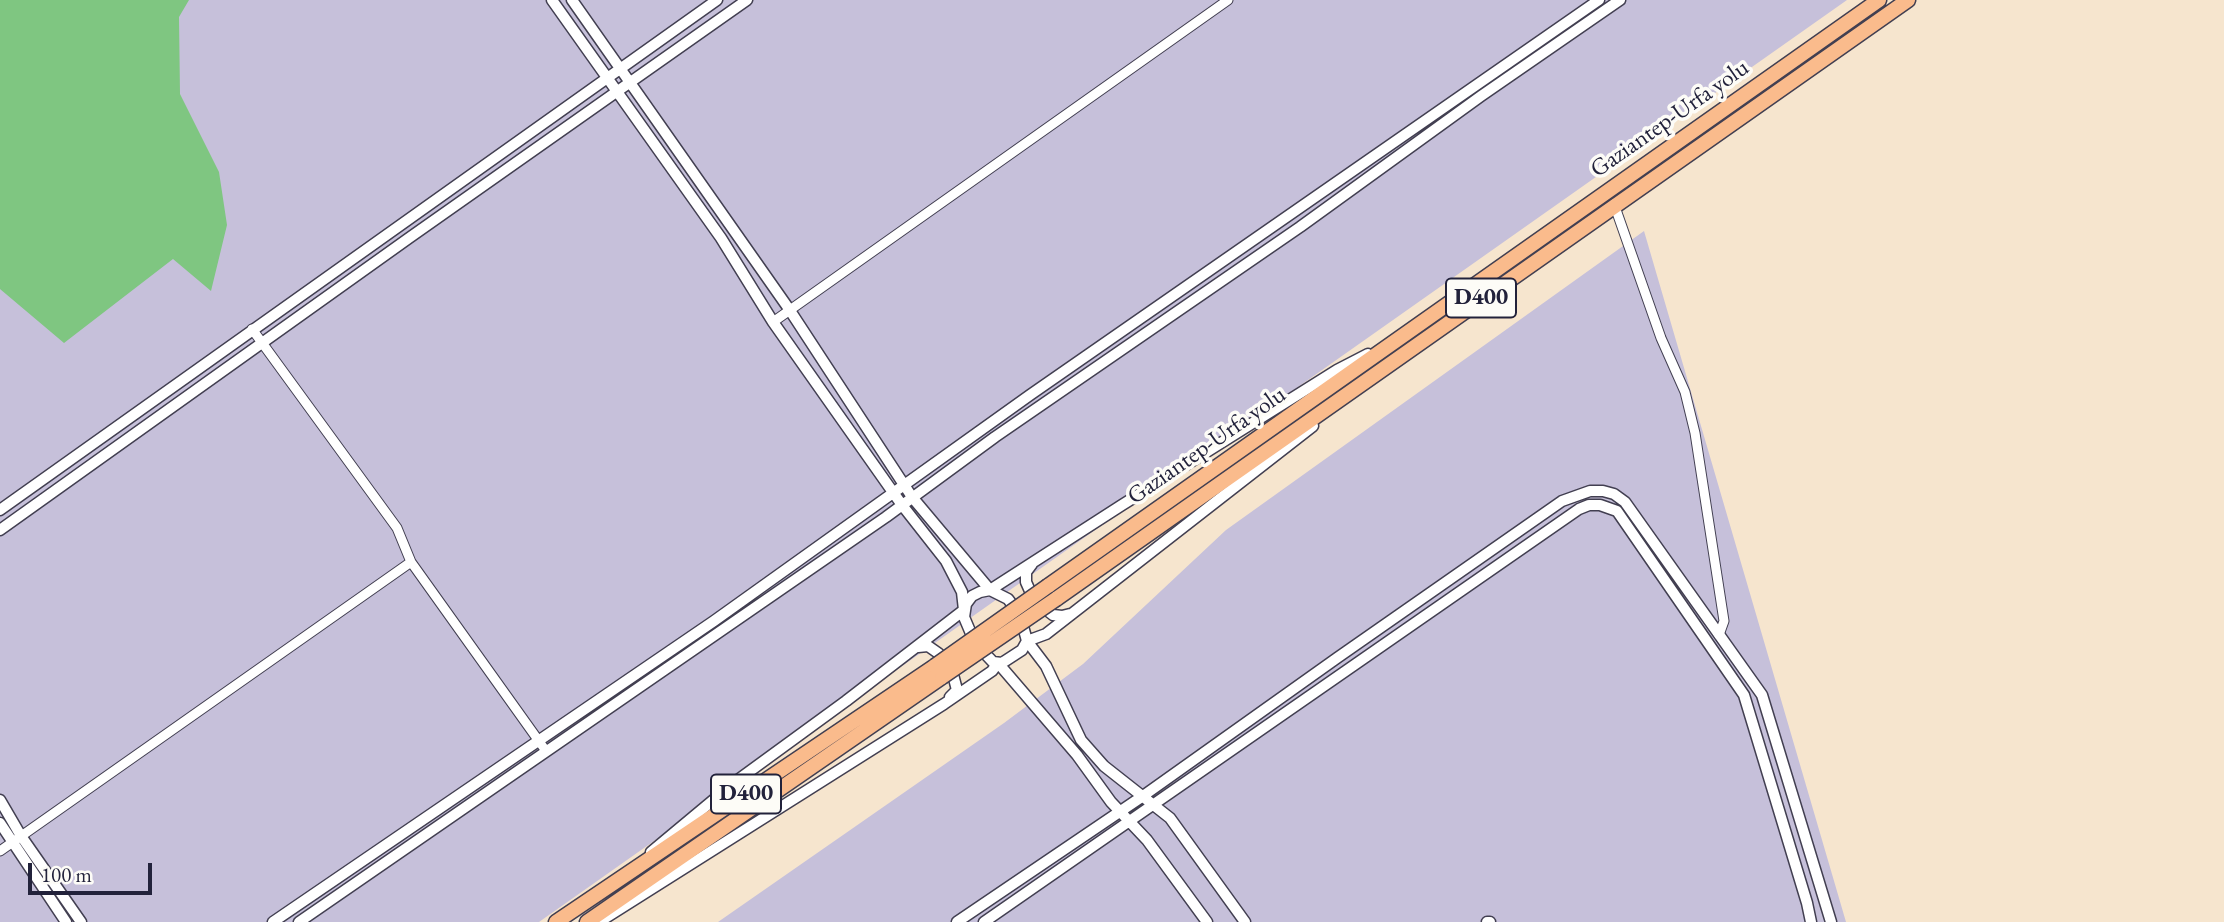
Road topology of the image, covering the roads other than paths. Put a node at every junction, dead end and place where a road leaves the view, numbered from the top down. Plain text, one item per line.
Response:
1 (552, 0) edge
2 (572, 0) edge
3 (717, 0) edge
4 (747, 0) edge
5 (1228, 0) edge
6 (1599, 0) edge
7 (1620, 0) edge
8 (1879, 0) edge
9 (1908, 0) edge
10 (621, 68) junction
11 (608, 79) junction
12 (630, 81) junction
13 (616, 91) junction
14 (1614, 204) junction
15 (789, 309) junction
16 (773, 323) junction
17 (253, 329) junction
18 (1403, 335) junction
19 (262, 342) junction
20 (1344, 395) junction
21 (904, 484) junction
22 (893, 492) junction
23 (912, 497) junction
24 (902, 505) junction
25 (0, 510) edge
26 (0, 530) edge
27 (411, 562) junction
28 (1033, 562) junction
29 (990, 590) junction
30 (964, 610) junction
31 (1074, 613) junction
32 (1719, 635) junction
33 (1027, 641) junction
34 (917, 648) junction
35 (998, 663) junction
36 (939, 672) junction
37 (944, 704) junction
38 (539, 740) junction
39 (546, 751) junction
40 (1143, 796) junction
41 (0, 800) edge
42 (1153, 804) junction
43 (1119, 811) junction
44 (1129, 821) junction
45 (0, 823) edge
46 (17, 839) junction
47 (0, 851) edge
48 (619, 880) junction
49 (66, 922) edge
50 (81, 922) edge
51 (273, 922) edge
52 (299, 922) edge
53 (556, 922) edge
54 (587, 922) edge
55 (599, 922) edge
56 (957, 922) edge
57 (984, 922) edge
58 (1207, 922) edge
59 (1245, 922) edge
60 (1811, 922) edge
61 (1831, 922) edge

1 - 11 street
2 - 10 street
3 - 10 street
4 - 12 street
5 - 15 street
6 - 21 street
7 - 23 street
8 - 18 highway, Gaziantep-Urfa yolu / D400
9 - 14 highway, Gaziantep-Urfa yolu / D400
10 - 11 street
10 - 12 street
11 - 13 street
11 - 17 street
12 - 13 street
12 - 15 street
13 - 16 street
13 - 19 street
14 - 20 highway, Gaziantep-Urfa yolu / D400
14 - 32 street
15 - 16 street
15 - 21 street
16 - 22 street
17 - 19 street
17 - 25 street
18 - 28 street
18 - 36 highway, Gaziantep-Urfa yolu / D400, bridge
19 - 26 street
19 - 27 street
20 - 31 street
20 - 36 highway, Gaziantep-Urfa yolu / D400, bridge
21 - 22 street
21 - 23 street
22 - 24 street
22 - 38 street
23 - 24 street
23 - 29 street
24 - 30 street
24 - 39 street
27 - 38 street
27 - 46 street
28 - 29 street
28 - 31 street
29 - 30 street
29 - 33 street
30 - 34 street
30 - 35 street
31 - 33 street
32 - 40 street
32 - 61 street
33 - 35 street
33 - 40 street
34 - 37 street
34 - 48 street
35 - 37 street
35 - 43 street
36 - 48 highway, Gaziantep-Urfa yolu / D400
36 - 54 highway, Gaziantep-Urfa yolu / D400
37 - 55 street
38 - 39 street
38 - 51 street
39 - 52 street
40 - 42 street
40 - 43 street
41 - 46 street
42 - 44 street
42 - 59 street
42 - 60 street
43 - 44 street
43 - 56 street
44 - 57 street
44 - 58 street
45 - 46 street
46 - 47 street
46 - 49 street
46 - 50 street
48 - 53 highway, Gaziantep-Urfa yolu / D400

